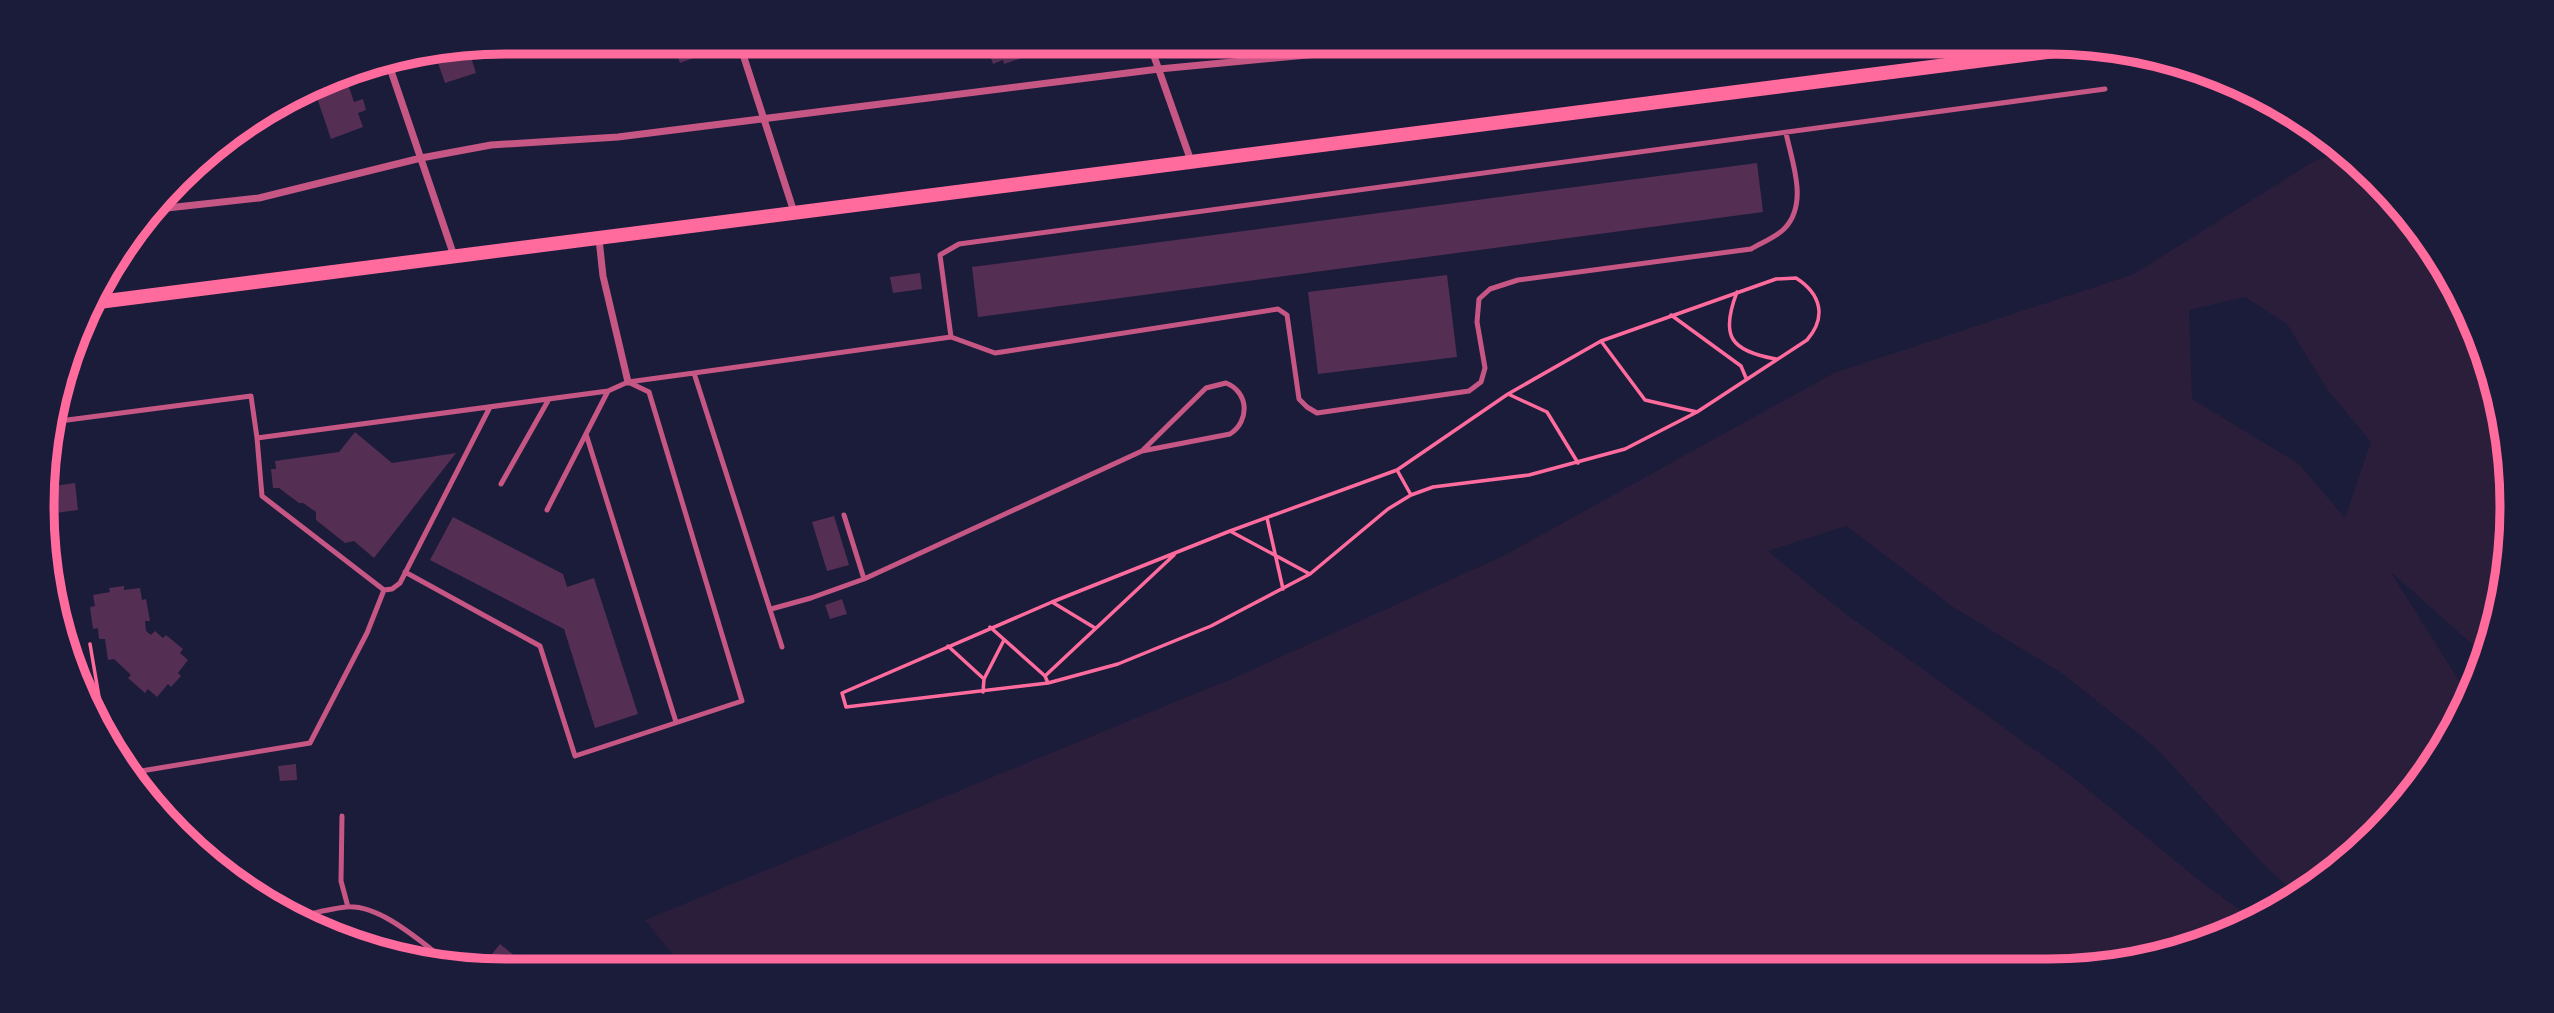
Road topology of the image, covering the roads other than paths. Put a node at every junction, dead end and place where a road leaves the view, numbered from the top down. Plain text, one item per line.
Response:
1 (743, 54) edge
2 (1153, 54) edge
3 (1317, 54) edge
4 (2032, 54) edge
5 (1159, 69) junction
6 (391, 70) edge
7 (2105, 89) dead end
8 (762, 118) junction
9 (1786, 132) junction
10 (421, 158) junction
11 (1191, 162) junction
12 (166, 208) edge
13 (794, 213) junction
14 (599, 239) junction
15 (454, 256) junction
16 (103, 301) edge
17 (951, 337) junction
18 (694, 373) junction
19 (628, 382) junction
20 (608, 391) junction
21 (549, 399) junction
22 (490, 407) junction
23 (63, 420) edge
24 (586, 434) junction
25 (257, 438) junction
26 (1142, 451) junction
27 (502, 484) dead end
28 (547, 510) dead end
29 (844, 514) dead end
30 (405, 572) junction
31 (864, 579) junction
32 (384, 590) junction
33 (771, 609) junction
34 (782, 647) dead end
35 (676, 722) junction
36 (140, 771) edge
37 (342, 816) dead end
38 (348, 907) junction
39 (311, 914) edge
40 (435, 953) edge

1 - 8 street
2 - 5 street
3 - 5 street
4 - 11 main road
5 - 8 street
5 - 11 street
6 - 10 street
7 - 9 lane
8 - 10 street
8 - 13 street
9 - 17 lane
9 - 17 lane
10 - 12 street
10 - 15 street
11 - 13 main road
13 - 14 main road
14 - 15 main road
14 - 19 street
15 - 16 main road
17 - 18 lane
18 - 19 lane
18 - 33 lane
19 - 20 lane
19 - 35 lane
20 - 21 lane
20 - 24 lane
21 - 22 lane
21 - 27 lane
22 - 25 lane
22 - 30 lane
23 - 25 lane
24 - 28 lane
24 - 35 lane
25 - 32 lane
26 - 26 lane
26 - 31 lane
29 - 31 lane
30 - 32 lane
30 - 35 lane
31 - 33 lane
32 - 36 lane
33 - 34 lane
37 - 38 lane
38 - 39 lane
38 - 40 lane

